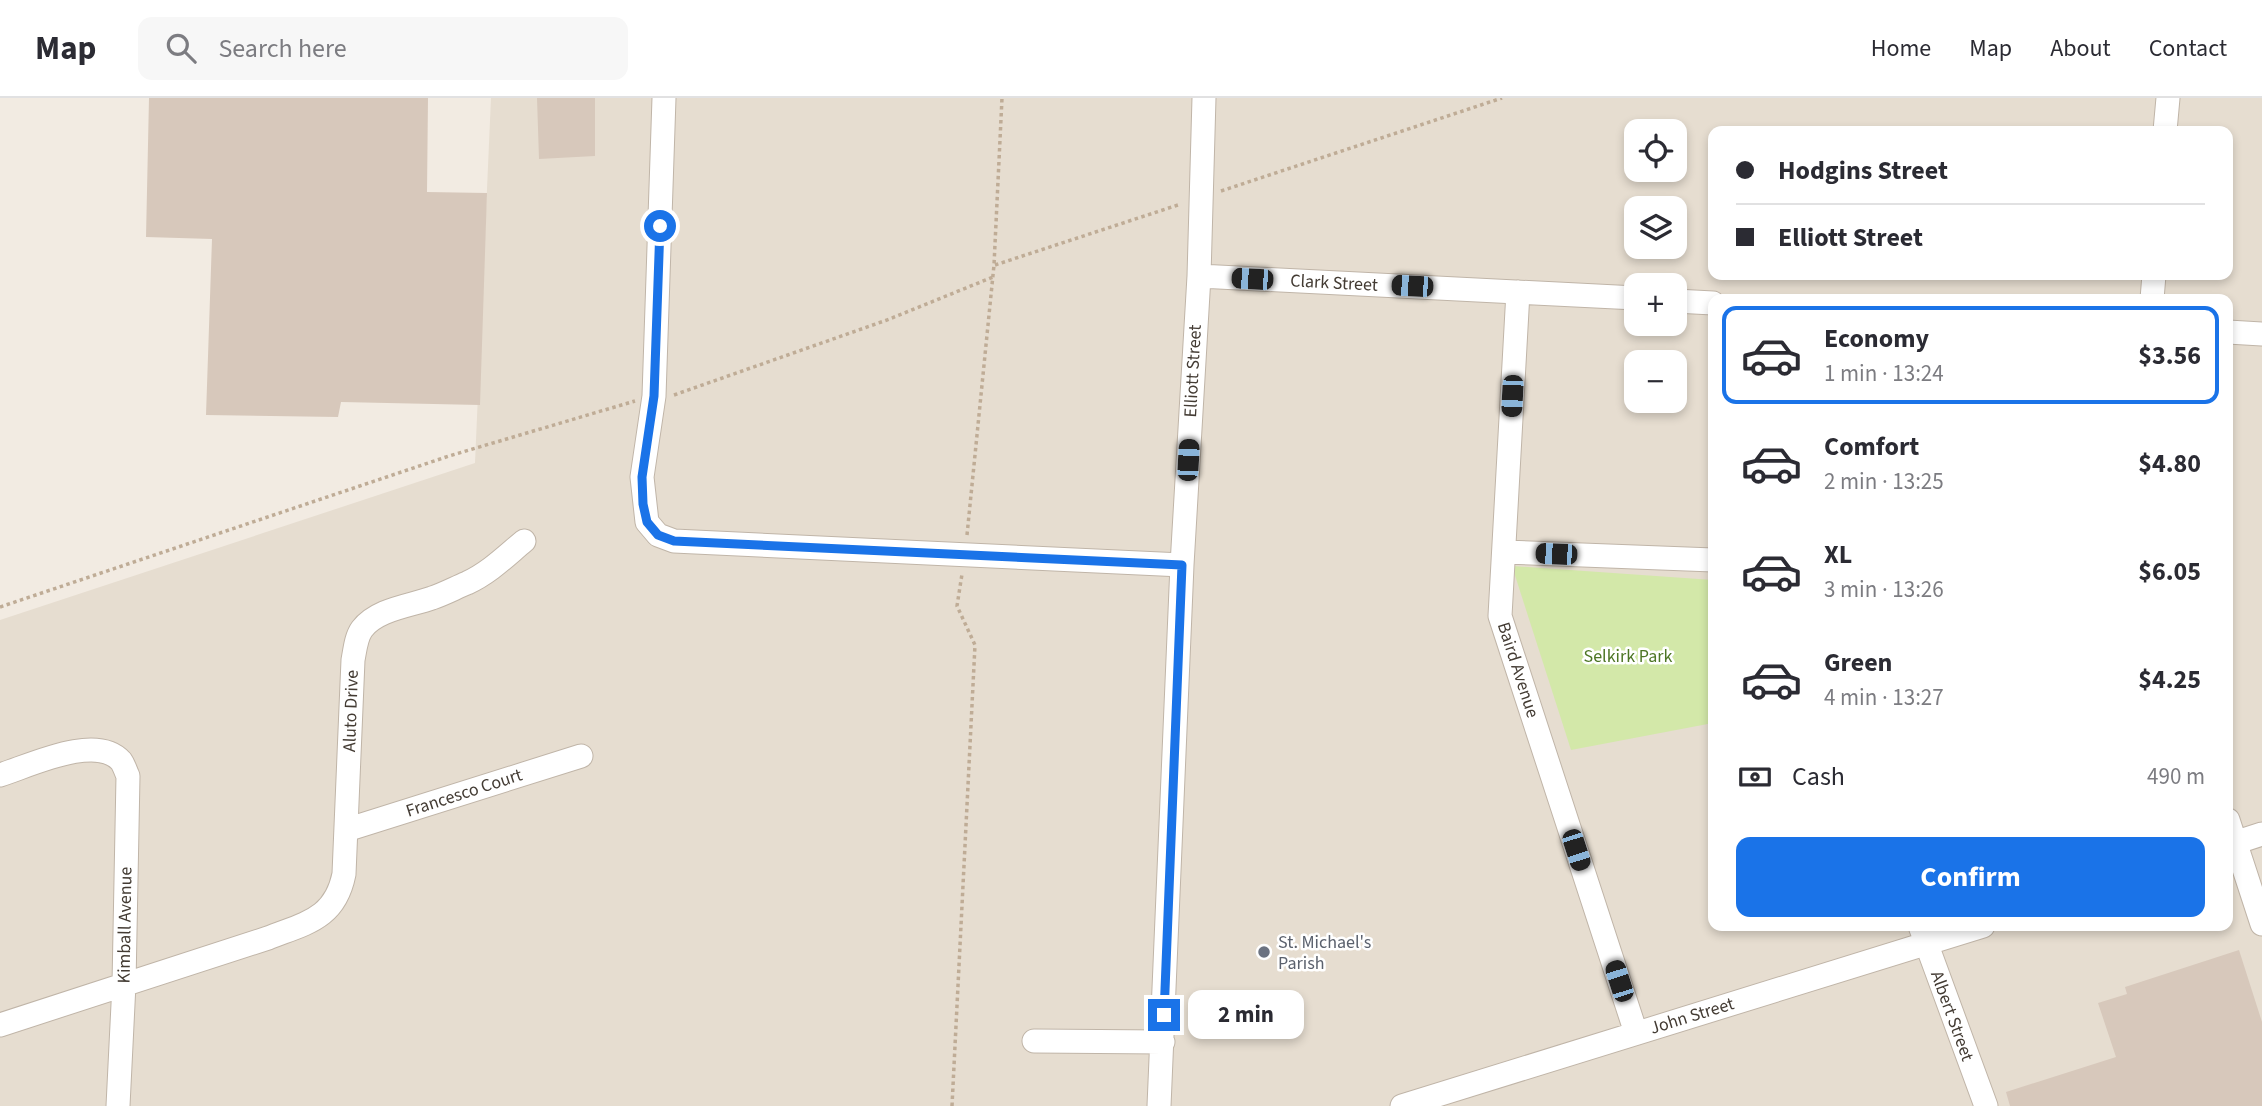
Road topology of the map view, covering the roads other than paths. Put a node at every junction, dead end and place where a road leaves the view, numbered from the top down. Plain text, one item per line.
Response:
1 (664, 98) edge
2 (1204, 98) edge
3 (2168, 98) edge
4 (2165, 126) edge
5 (1199, 276) junction
6 (1518, 292) junction
7 (1624, 297) edge
8 (1687, 302) edge
9 (1708, 303) edge
10 (2233, 332) edge
11 (2262, 334) edge
12 (524, 541) dead end
13 (1504, 552) junction
14 (1708, 560) edge
15 (1182, 565) junction
16 (581, 756) dead end
17 (0, 775) edge
18 (346, 830) junction
19 (2262, 834) edge
20 (2233, 843) edge
21 (2233, 849) edge
22 (2262, 924) edge
23 (1950, 931) edge
24 (1923, 935) edge
25 (124, 984) junction
26 (0, 1025) edge
27 (1636, 1033) junction
28 (1034, 1041) dead end
29 (1163, 1042) junction
30 (118, 1106) edge
31 (1159, 1106) edge
32 (1402, 1106) edge
33 (1986, 1106) edge

1 - 15 street
2 - 5 street, Elliott Street
3 - 4 street
5 - 6 street, Clark Street
5 - 15 street, Elliott Street
6 - 7 street, Clark Street
6 - 13 street, Baird Avenue
8 - 9 street
10 - 11 street
12 - 18 street, Aluto Drive
13 - 14 street
13 - 27 street, Baird Avenue
15 - 29 street, Elliott Street
16 - 18 street, Francesco Court
17 - 25 street, Kimball Avenue
18 - 25 street, Aluto Drive
19 - 20 street
21 - 22 street
23 - 24 street, John Street
24 - 27 street, John Street
24 - 33 street, Albert Street
25 - 26 street
25 - 30 street, Kimball Avenue
27 - 32 street, John Street
28 - 29 street
29 - 31 street, Elliott Street

